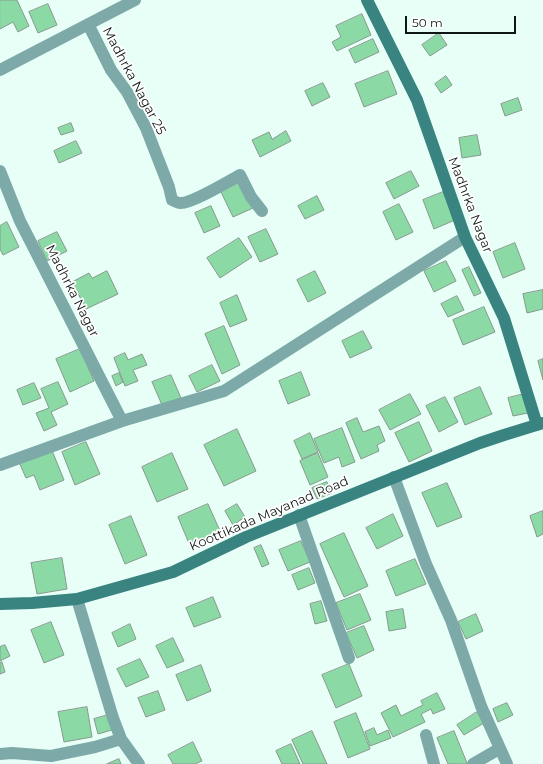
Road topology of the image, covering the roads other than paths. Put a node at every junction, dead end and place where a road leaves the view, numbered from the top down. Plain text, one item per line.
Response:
1 (135, 0) edge
2 (367, 0) edge
3 (88, 24) junction
4 (0, 70) edge
5 (0, 171) edge
6 (262, 211) dead end
7 (465, 237) junction
8 (122, 422) junction
9 (540, 424) edge
10 (0, 465) edge
11 (394, 477) junction
12 (299, 515) junction
13 (77, 599) junction
14 (0, 604) edge
15 (349, 658) dead end
16 (426, 735) dead end
17 (121, 738) junction
18 (499, 749) junction
19 (0, 754) edge
20 (138, 764) edge
21 (434, 764) edge
22 (473, 764) edge
23 (507, 764) edge

1 - 3 street
2 - 7 main road, Madhrka Nagar
3 - 4 street
3 - 6 street, Madhrka Nagar 25
5 - 8 street, Madhrka Nagar
7 - 8 street
7 - 9 main road, Madhrka Nagar
8 - 10 street
9 - 11 main road, Koottikada Mayanad Road
11 - 12 main road, Koottikada Mayanad Road
11 - 18 street
12 - 13 main road, Koottikada Mayanad Road
12 - 15 street
13 - 14 main road, Koottikada Mayanad Road
13 - 17 street
16 - 21 street
17 - 19 street
17 - 20 street
18 - 22 street
18 - 23 street

